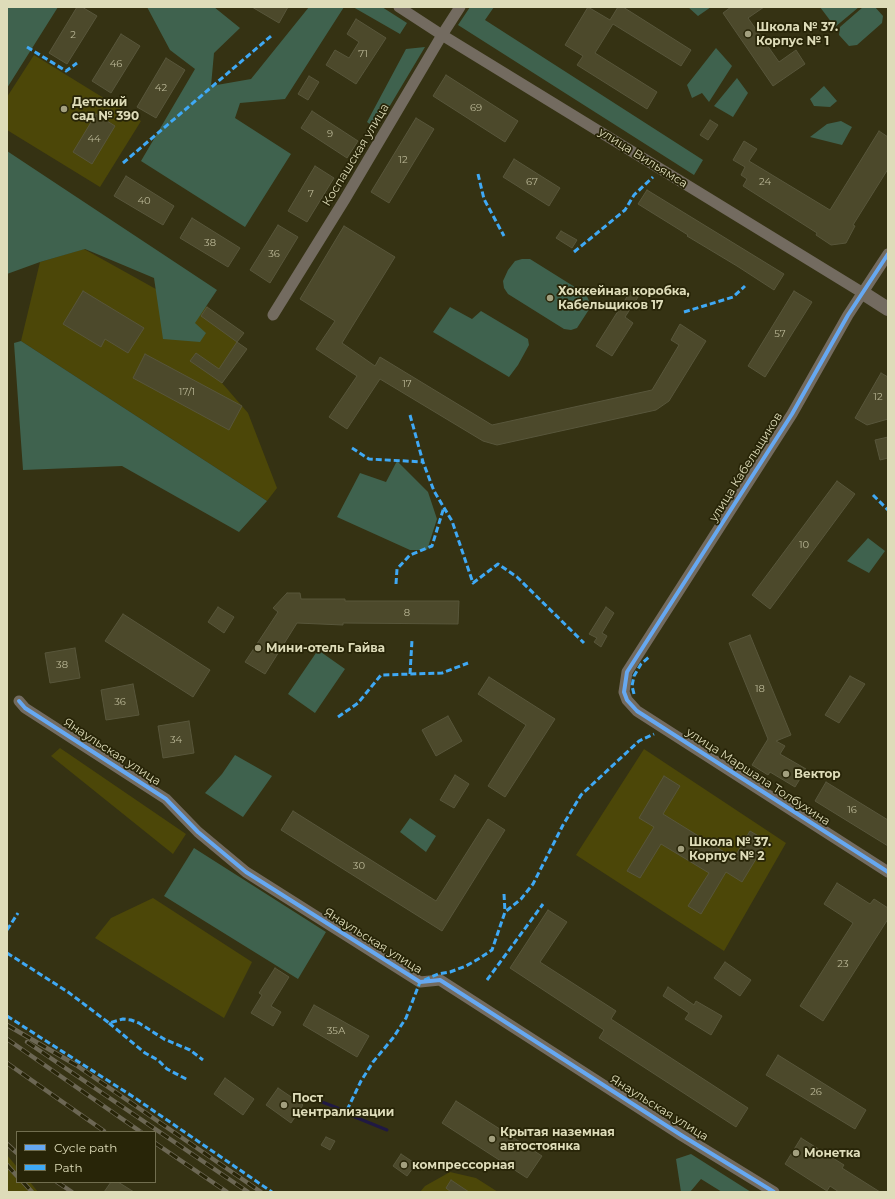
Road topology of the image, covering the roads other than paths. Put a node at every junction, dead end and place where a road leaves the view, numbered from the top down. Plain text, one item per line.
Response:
1 (399, 7) edge
2 (460, 7) edge
3 (442, 35) junction
4 (888, 254) edge
5 (863, 293) junction
6 (888, 309) edge
7 (273, 315) dead end
8 (624, 692) joint
9 (18, 701) dead end
10 (888, 872) edge
11 (774, 1192) edge

1 - 3 street, улица Вильямса
2 - 3 street, Коспашская улица
3 - 5 street, улица Вильямса
3 - 7 street, Коспашская улица
4 - 5 street, улица Кабельщиков
5 - 6 street, улица Вильямса
5 - 8 street, улица Кабельщиков
8 - 10 street, улица Маршала Толбухина
9 - 11 street, Янаульская улица

